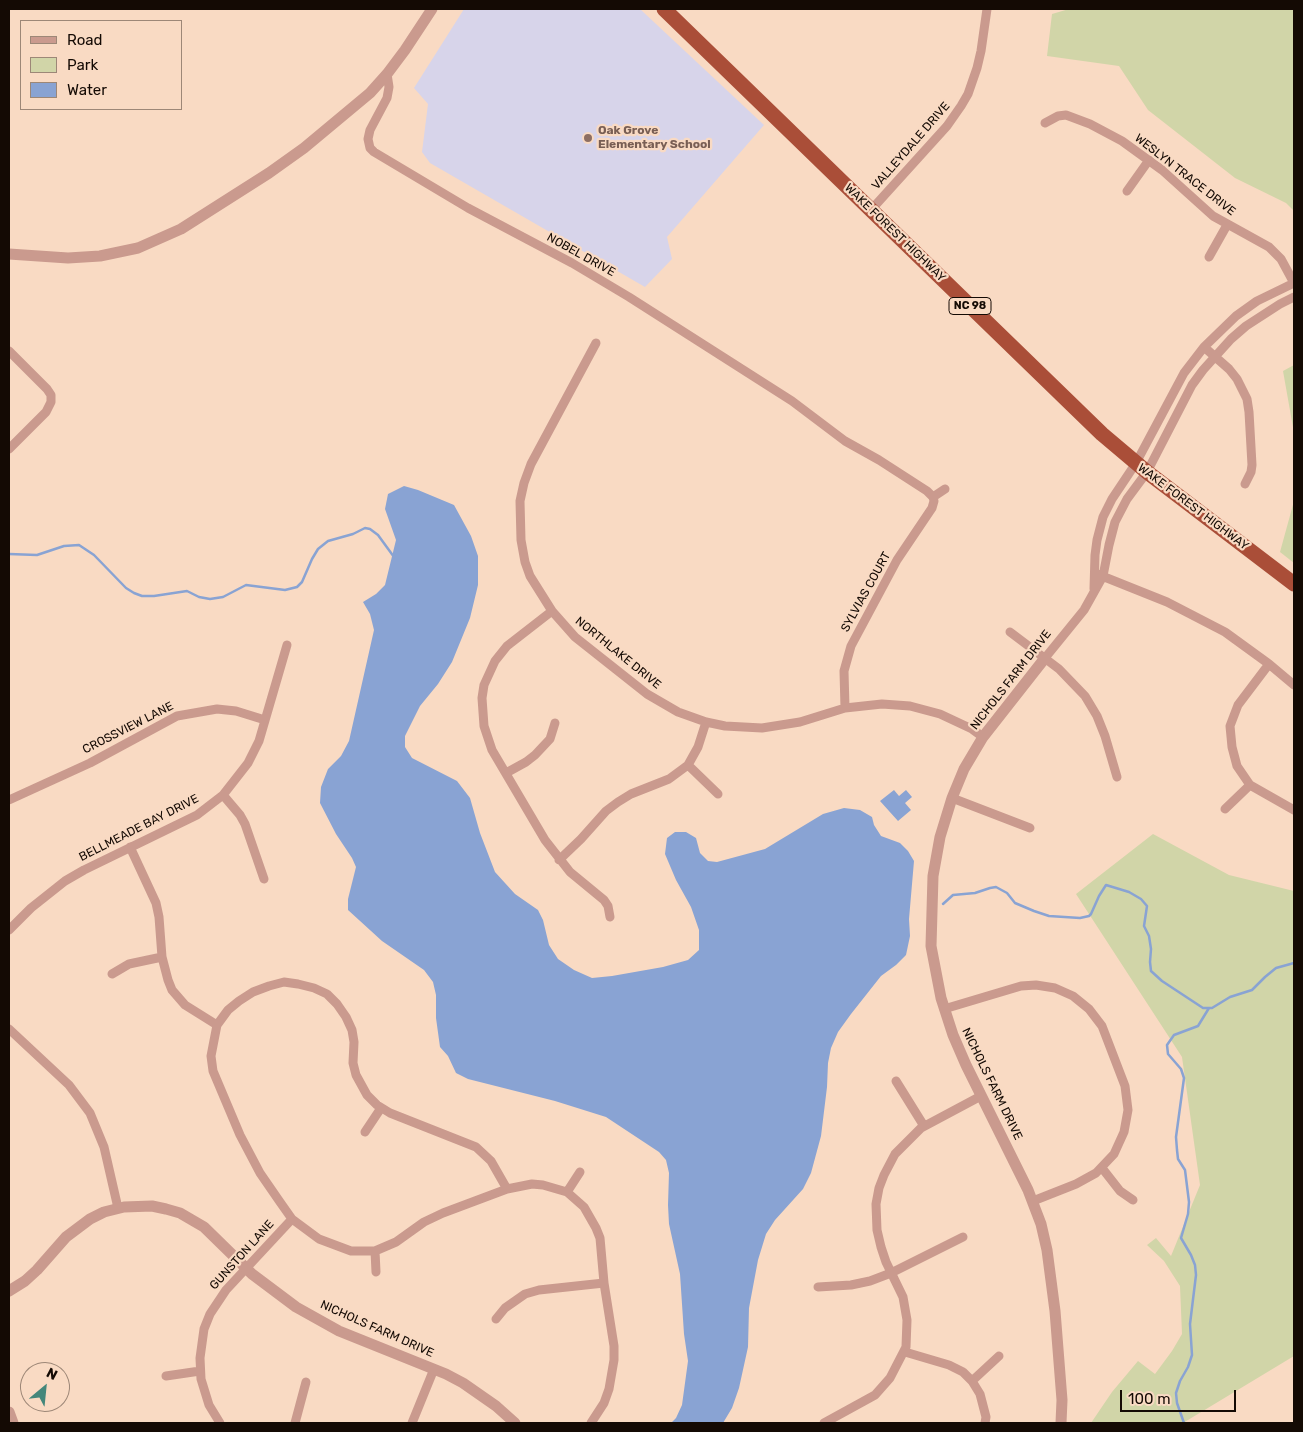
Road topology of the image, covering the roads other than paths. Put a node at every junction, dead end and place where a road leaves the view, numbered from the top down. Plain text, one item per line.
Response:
1 (432, 9) edge
2 (664, 9) edge
3 (987, 9) edge
4 (387, 74) junction
5 (1045, 123) dead end
6 (1149, 160) junction
7 (1127, 191) dead end
8 (871, 210) junction
9 (1227, 225) junction
10 (9, 254) edge
11 (1209, 257) dead end
12 (1294, 283) edge
13 (1294, 297) edge
14 (596, 343) dead end
15 (1204, 347) junction
16 (9, 351) edge
17 (1215, 357) junction
18 (9, 449) edge
19 (1141, 468) junction
20 (1245, 484) dead end
21 (945, 490) dead end
22 (933, 496) junction
23 (1099, 575) junction
24 (1294, 584) edge
25 (552, 611) junction
26 (1010, 632) dead end
27 (286, 645) dead end
28 (1046, 658) junction
29 (1269, 664) junction
30 (1294, 685) edge
31 (845, 708) junction
32 (265, 720) junction
33 (706, 722) junction
34 (555, 723) dead end
35 (983, 737) junction
36 (688, 765) junction
37 (506, 773) junction
38 (1116, 777) dead end
39 (1250, 785) junction
40 (718, 794) dead end
41 (222, 795) junction
42 (952, 798) junction
43 (9, 800) edge
44 (1226, 809) dead end
45 (1294, 810) edge
46 (1030, 828) dead end
47 (130, 847) junction
48 (559, 860) junction
49 (264, 879) dead end
50 (610, 917) dead end
51 (9, 930) edge
52 (162, 956) junction
53 (112, 974) dead end
54 (944, 1009) junction
55 (217, 1025) junction
56 (9, 1029) edge
57 (896, 1081) dead end
58 (981, 1096) junction
59 (381, 1108) junction
60 (924, 1126) junction
61 (366, 1132) dead end
62 (1102, 1168) junction
63 (580, 1172) dead end
64 (507, 1189) junction
65 (567, 1192) junction
66 (1133, 1200) dead end
67 (1033, 1201) junction
68 (118, 1208) junction
69 (292, 1219) junction
70 (963, 1237) dead end
71 (375, 1252) junction
72 (247, 1269) junction
73 (376, 1272) dead end
74 (891, 1273) junction
75 (604, 1283) junction
76 (818, 1288) dead end
77 (9, 1291) edge
78 (496, 1319) dead end
79 (905, 1352) junction
80 (999, 1356) dead end
81 (434, 1369) junction
82 (200, 1372) junction
83 (166, 1376) dead end
84 (972, 1381) junction
85 (306, 1382) dead end
86 (9, 1412) edge
87 (839, 1420) edge
88 (13, 1423) edge
89 (220, 1423) edge
90 (295, 1423) edge
91 (412, 1423) edge
92 (515, 1423) edge
93 (591, 1423) edge
94 (824, 1423) edge
95 (986, 1423) edge
96 (1061, 1423) edge

1 - 4 street
2 - 8 highway, WAKE FOREST HIGHWAY / NC 98
3 - 8 street, VALLEYDALE DRIVE
4 - 10 street
4 - 22 street, NOBEL DRIVE
5 - 6 street, WESLYN TRACE DRIVE
6 - 7 street
6 - 9 street, WESLYN TRACE DRIVE
8 - 19 highway, WAKE FOREST HIGHWAY / NC 98
9 - 11 street
9 - 12 street, WESLYN TRACE DRIVE
12 - 15 street
13 - 17 street
14 - 25 street, NORTHLAKE DRIVE
15 - 17 street
15 - 19 street
16 - 18 street
17 - 19 street
17 - 20 street
19 - 23 street, NICHOLS FARM DRIVE
19 - 23 street, NICHOLS FARM DRIVE
19 - 24 highway, WAKE FOREST HIGHWAY / NC 98
21 - 22 street
22 - 31 street, SYLVIAS COURT
23 - 28 street, NICHOLS FARM DRIVE
23 - 29 street
25 - 33 street, NORTHLAKE DRIVE
25 - 37 street
26 - 28 street
27 - 32 street, BELLMEADE BAY DRIVE
28 - 35 street, NICHOLS FARM DRIVE
28 - 38 street
29 - 30 street
29 - 39 street
31 - 33 street, NORTHLAKE DRIVE
31 - 35 street, NORTHLAKE DRIVE
32 - 41 street, BELLMEADE BAY DRIVE
32 - 43 street, CROSSVIEW LANE
33 - 36 street
34 - 37 street
35 - 42 street, NICHOLS FARM DRIVE
36 - 40 street
36 - 48 street
37 - 48 street
39 - 44 street
39 - 45 street
41 - 47 street, BELLMEADE BAY DRIVE
41 - 49 street
42 - 46 street
42 - 54 street, NICHOLS FARM DRIVE
47 - 51 street, BELLMEADE BAY DRIVE
47 - 52 street
48 - 50 street
52 - 53 street
52 - 55 street
54 - 58 street, NICHOLS FARM DRIVE
54 - 62 street
55 - 59 street
55 - 69 street
56 - 68 street
57 - 60 street
58 - 60 street
58 - 67 street, NICHOLS FARM DRIVE
59 - 61 street
59 - 64 street
60 - 74 street
62 - 66 street
62 - 67 street
63 - 65 street
64 - 65 street
64 - 71 street
65 - 75 street
67 - 96 street, NICHOLS FARM DRIVE
68 - 72 street, NICHOLS FARM DRIVE
68 - 77 street, NICHOLS FARM DRIVE
69 - 71 street
69 - 72 street, GUNSTON LANE
70 - 74 street
71 - 73 street
72 - 81 street, NICHOLS FARM DRIVE
72 - 82 street, GUNSTON LANE
74 - 76 street
74 - 79 street
75 - 78 street
75 - 93 street
79 - 84 street
79 - 87 street
80 - 84 street
81 - 91 street
81 - 92 street, NICHOLS FARM DRIVE
82 - 83 street
82 - 89 street, GUNSTON LANE
84 - 95 street
85 - 90 street
86 - 88 street
87 - 94 street

